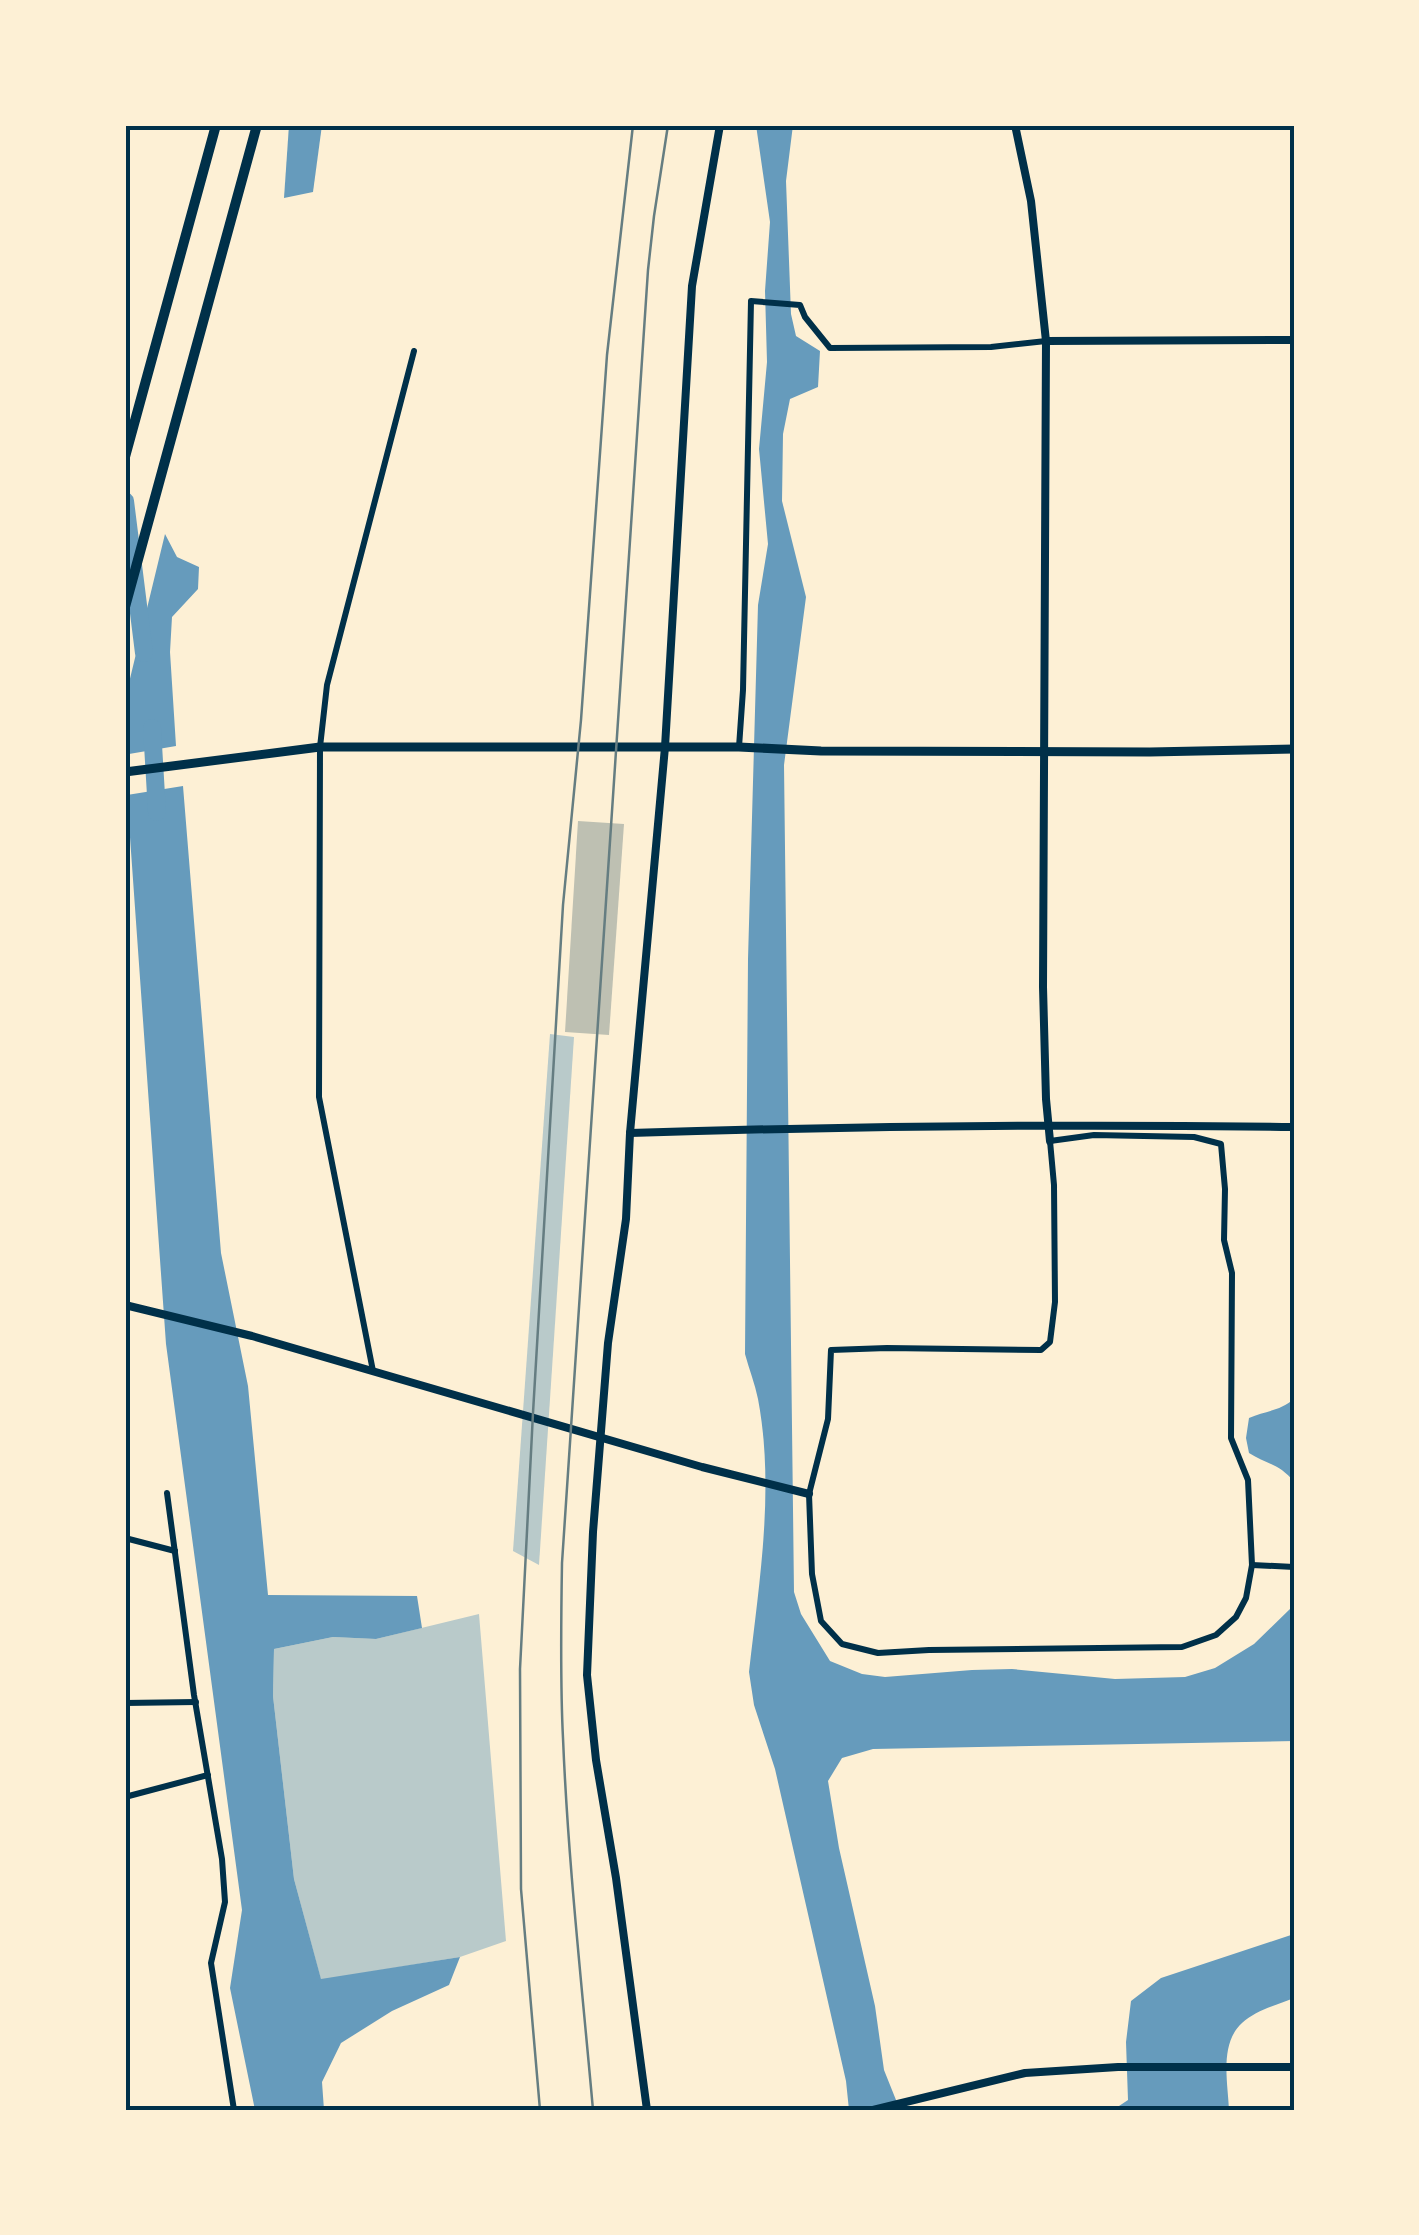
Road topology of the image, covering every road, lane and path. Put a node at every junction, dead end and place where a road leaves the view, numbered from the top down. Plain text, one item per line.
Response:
1 (216, 125) edge
2 (258, 125) edge
3 (720, 125) edge
4 (1015, 125) edge
5 (1294, 340) edge
6 (1046, 341) junction
7 (414, 352) dead end
8 (125, 457) edge
9 (125, 607) edge
10 (320, 746) junction
11 (665, 747) junction
12 (739, 747) junction
13 (1294, 748) edge
14 (1044, 752) junction
15 (128, 771) edge
16 (1049, 1125) junction
17 (1294, 1127) edge
18 (630, 1133) junction
19 (1050, 1141) junction
20 (125, 1306) edge
21 (373, 1371) junction
22 (167, 1493) dead end
23 (805, 1493) junction
24 (125, 1538) edge
25 (175, 1551) junction
26 (1252, 1565) junction
27 (1294, 1567) edge
28 (196, 1702) junction
29 (125, 1703) edge
30 (208, 1775) junction
31 (125, 1797) edge
32 (1294, 2067) edge
33 (234, 2110) edge
34 (647, 2110) edge
35 (873, 2110) edge

1 - 8 main road
2 - 9 main road
3 - 11 street
4 - 6 street
5 - 6 street
6 - 12 street
6 - 14 street
7 - 10 street
10 - 11 main road
10 - 15 main road
10 - 21 street
11 - 12 main road
11 - 18 street
12 - 14 main road
13 - 14 main road
14 - 16 street
16 - 17 street
16 - 18 street
16 - 19 street
18 - 34 street
19 - 23 street
19 - 26 street
20 - 21 street
21 - 23 street
22 - 25 street
23 - 26 street
24 - 25 street
25 - 28 street
26 - 27 street
28 - 29 street
28 - 30 street
30 - 31 street
30 - 33 street
32 - 35 street

